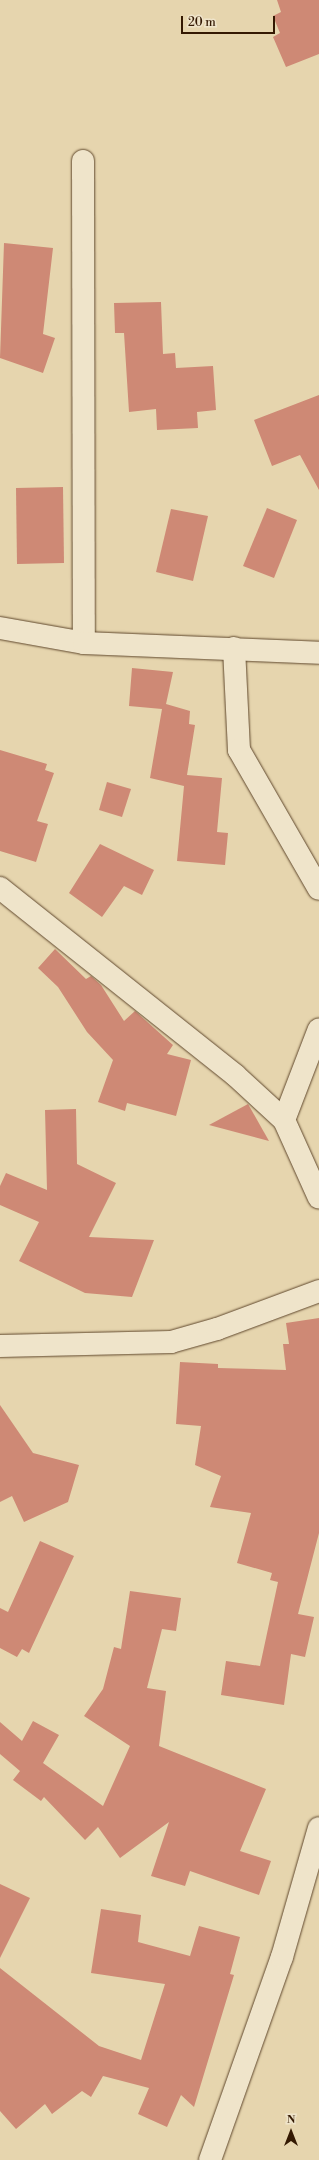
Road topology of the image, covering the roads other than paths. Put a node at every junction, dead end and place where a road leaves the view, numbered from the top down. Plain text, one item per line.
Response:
1 (83, 161) dead end
2 (0, 628) edge
3 (84, 643) junction
4 (234, 648) junction
5 (319, 653) edge
6 (0, 888) edge
7 (319, 889) edge
8 (319, 1029) edge
9 (284, 1120) junction
10 (319, 1198) edge
11 (319, 1291) edge
12 (0, 1346) edge
13 (319, 1828) edge
14 (210, 2160) edge

1 - 3 street
2 - 3 street
3 - 4 street
4 - 5 street
4 - 7 street
6 - 9 street
8 - 9 street
9 - 10 street
11 - 12 street
13 - 14 street

